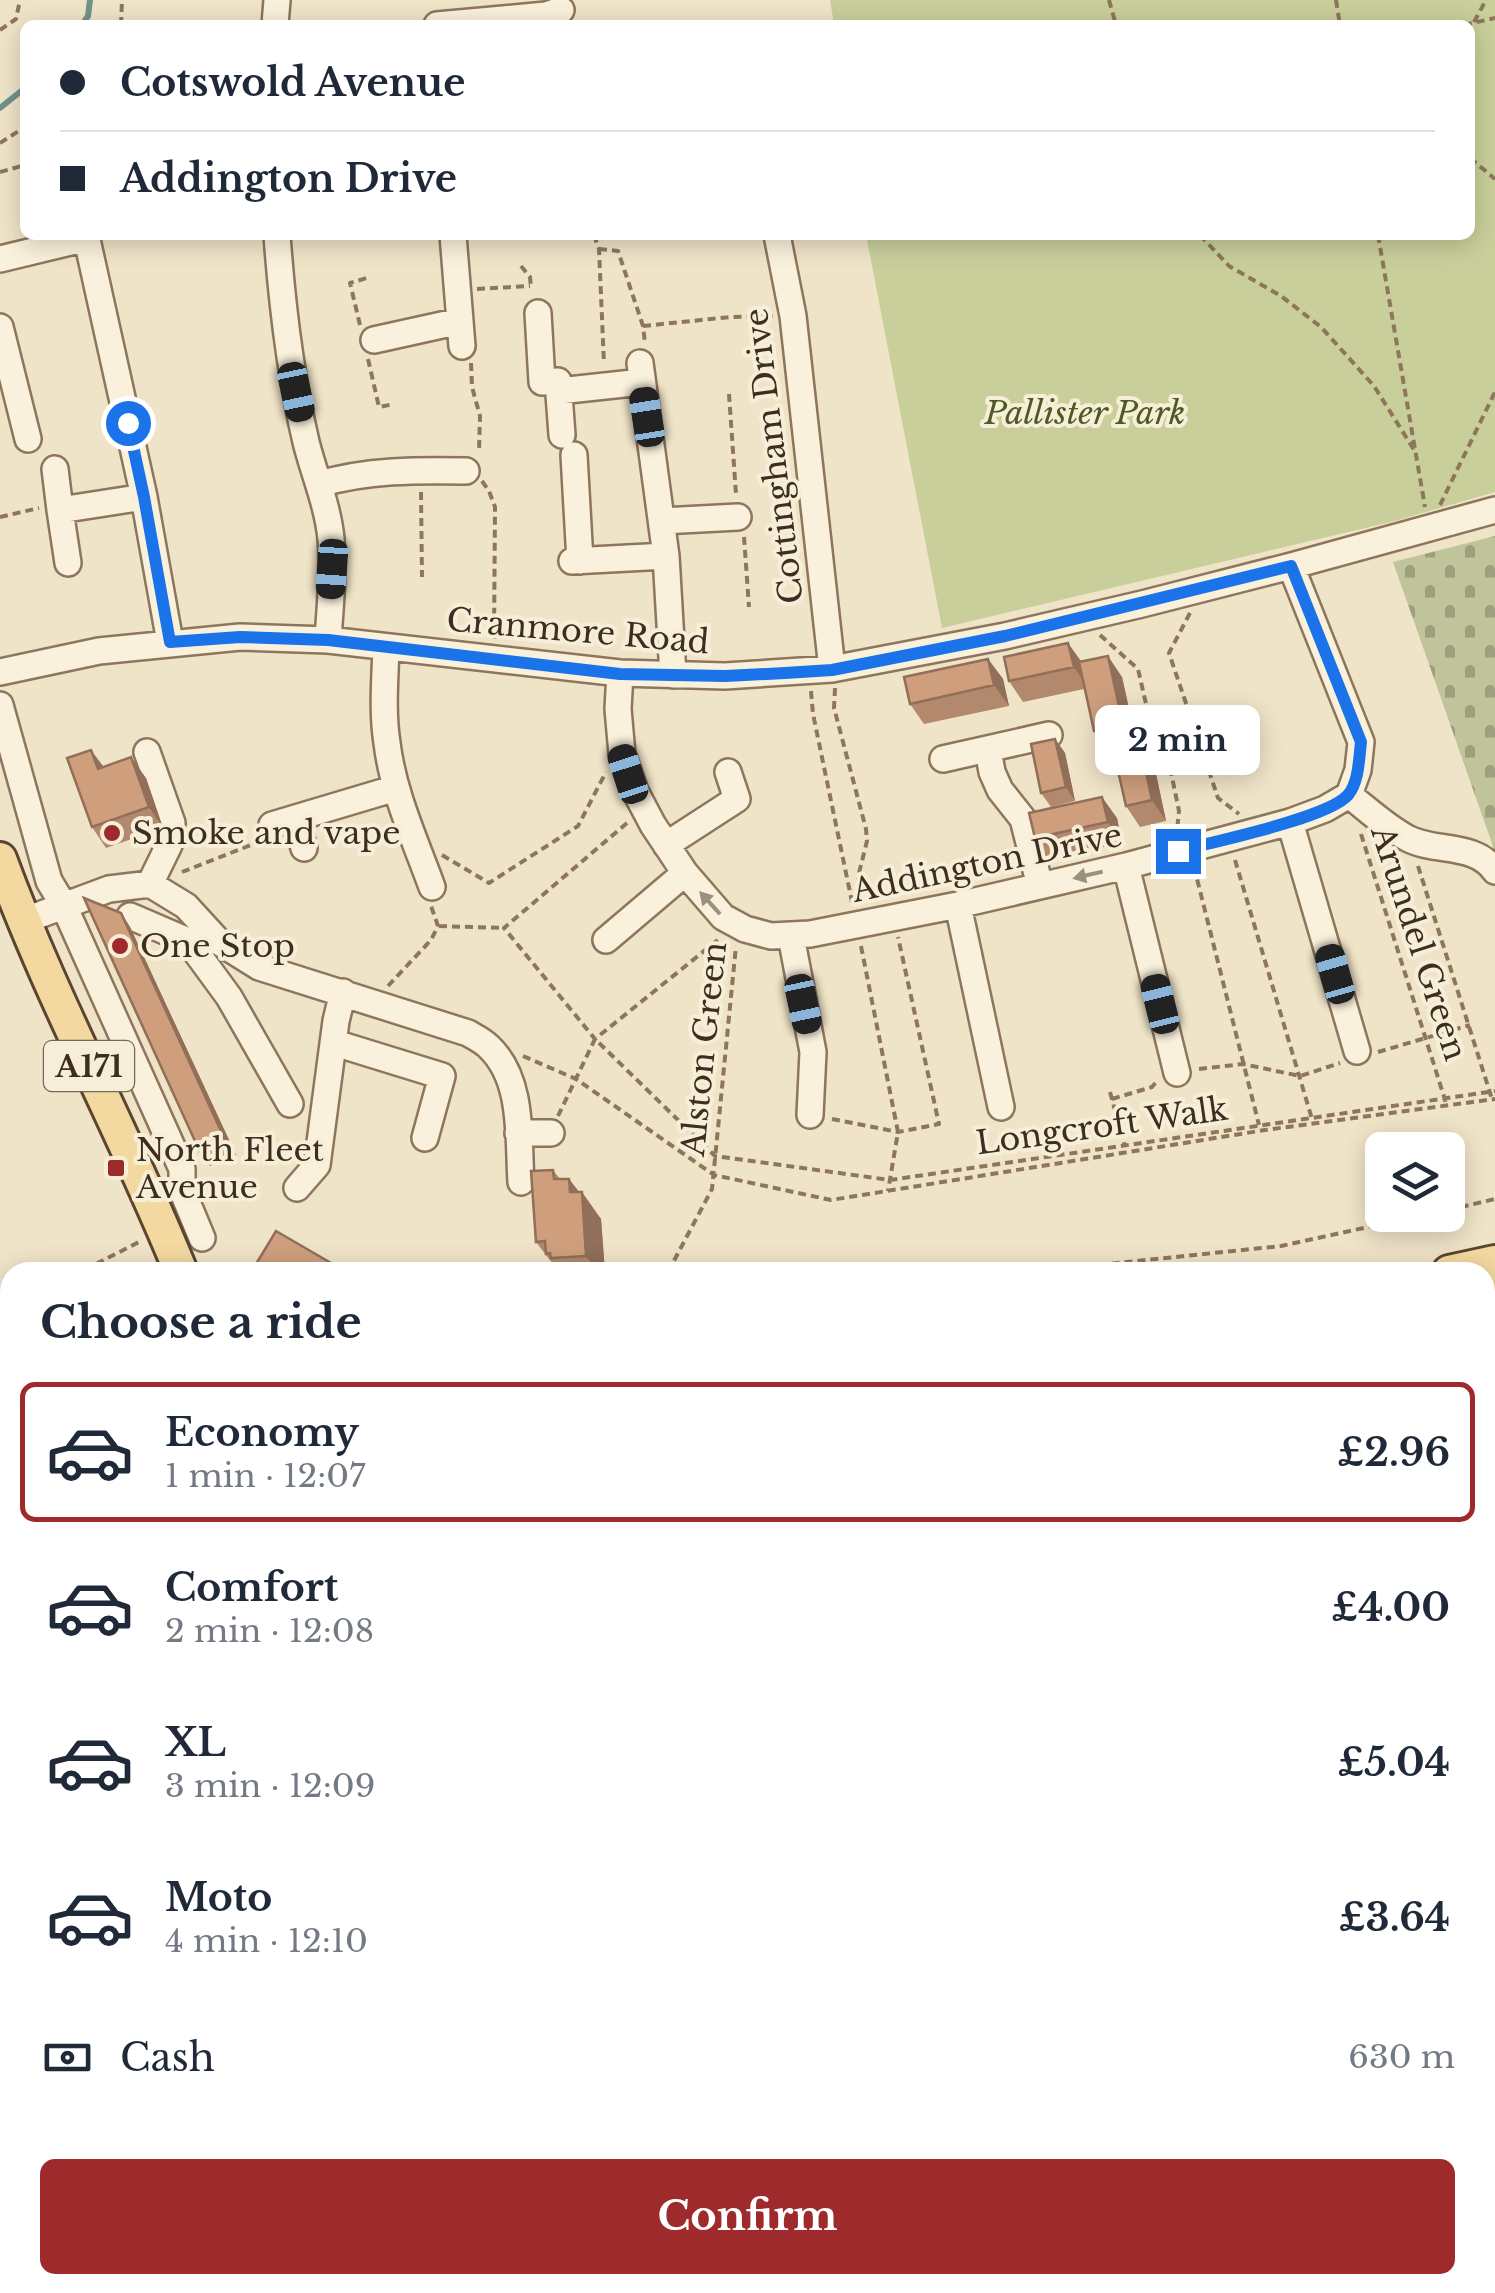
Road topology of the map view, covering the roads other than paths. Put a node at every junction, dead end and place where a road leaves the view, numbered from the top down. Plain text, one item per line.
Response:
1 (562, 12) edge
2 (486, 20) edge
3 (75, 240) edge
4 (88, 240) edge
5 (277, 240) edge
6 (454, 240) edge
7 (779, 240) edge
8 (0, 259) edge
9 (535, 305) road end
10 (0, 327) edge
11 (374, 340) dead end
12 (7, 386) edge
13 (559, 390) junction
14 (28, 439) dead end
15 (55, 469) dead end
16 (466, 471) road end
17 (320, 484) junction
18 (144, 497) junction
19 (60, 510) junction
20 (1495, 510) edge
21 (738, 517) dead end
22 (662, 521) junction
23 (666, 556) junction
24 (68, 563) dead end
25 (1291, 566) junction
26 (328, 640) junction
27 (170, 642) junction
28 (386, 647) junction
29 (827, 669) junction
30 (0, 672) edge
31 (620, 674) junction
32 (673, 676) junction
33 (0, 705) edge
34 (1049, 735) dead end
35 (988, 749) junction
36 (146, 752) dead end
37 (943, 759) dead end
38 (728, 772) dead end
39 (396, 788) junction
40 (1348, 794) junction
41 (1290, 822) junction
42 (666, 845) junction
43 (304, 848) dead end
44 (0, 859) edge
45 (1126, 866) junction
46 (1495, 870) edge
47 (685, 873) junction
48 (150, 884) junction
49 (1040, 886) junction
50 (432, 887) road end
51 (958, 905) junction
52 (64, 906) junction
53 (130, 916) dead end
54 (22, 921) junction
55 (791, 936) junction
56 (606, 940) dead end
57 (259, 967) junction
58 (343, 992) junction
59 (229, 997) junction
60 (335, 1044) junction
61 (1361, 1055) road end
62 (1176, 1073) road end
63 (290, 1104) dead end
64 (1001, 1107) dead end
65 (810, 1114) road end
66 (551, 1132) road end
67 (518, 1133) junction
68 (425, 1138) dead end
69 (520, 1182) dead end
70 (297, 1188) dead end
71 (202, 1238) dead end
72 (176, 1262) edge

1 - 2 street
3 - 8 street
4 - 18 street
5 - 17 street
6 - 11 street
7 - 29 street, Cottingham Drive
9 - 13 street
10 - 12 street
12 - 14 street
13 - 22 street
13 - 23 street
15 - 19 street
16 - 17 street
17 - 26 street
18 - 19 street
18 - 27 street
19 - 24 street
20 - 25 street, Cranmore Road
21 - 22 street
22 - 23 street
23 - 32 street
25 - 29 street, Cranmore Road
25 - 40 street
26 - 27 street, Cranmore Road
26 - 28 street, Cranmore Road
27 - 30 street, Cranmore Road
28 - 31 street, Cranmore Road
28 - 39 street
29 - 32 street, Cranmore Road
31 - 32 street, Cranmore Road
31 - 42 street
33 - 52 street
34 - 35 street
35 - 37 street
35 - 49 street
36 - 48 street
38 - 42 street
39 - 43 street
39 - 50 street
40 - 41 street, Addington Drive
40 - 46 street
41 - 45 street, Addington Drive
41 - 61 street
42 - 47 street
44 - 54 main road, A171
45 -> 49 street, Addington Drive
45 - 62 street
55 -> 47 street, Addington Drive
47 - 56 street
48 - 52 street
48 - 57 street
49 - 51 street, Addington Drive
51 - 55 street, Addington Drive
51 - 64 street
52 - 54 street
52 - 71 street
53 - 59 street
54 - 72 main road, A171
55 - 65 street
57 - 58 street
57 - 59 street
58 - 60 street
58 - 67 street
59 - 63 street
60 - 68 street
60 - 70 street
66 - 67 street
67 - 69 street

